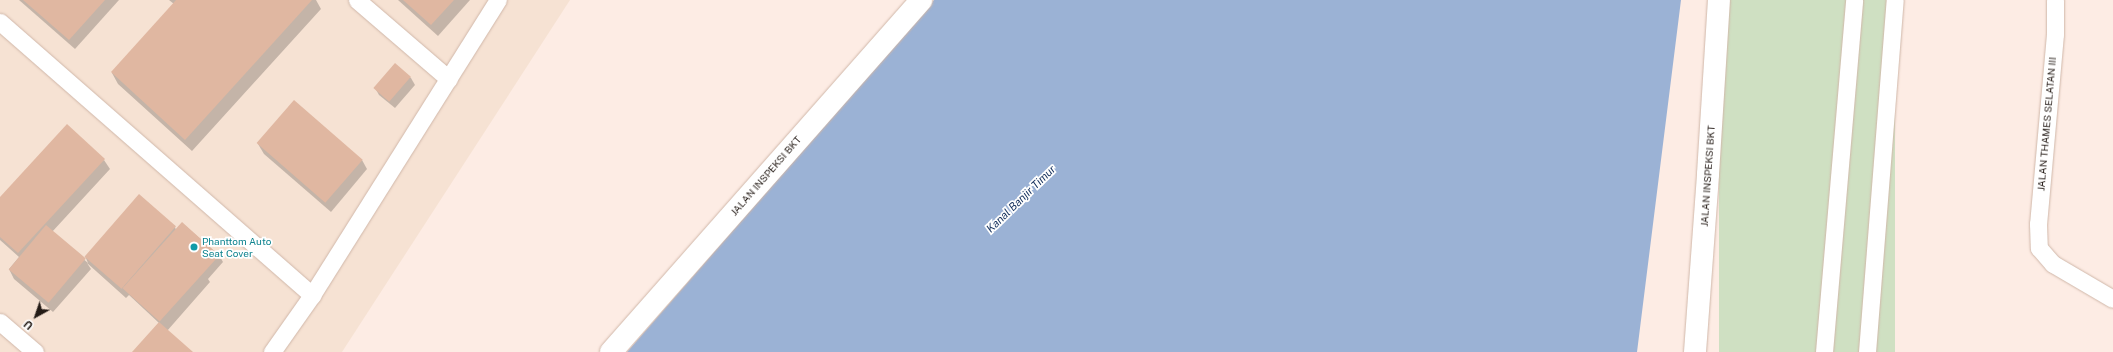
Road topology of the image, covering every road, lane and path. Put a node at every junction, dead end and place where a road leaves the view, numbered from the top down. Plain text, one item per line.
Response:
1 (357, 0) edge
2 (498, 0) edge
3 (921, 0) edge
4 (1718, 0) edge
5 (1854, 0) edge
6 (1895, 0) edge
7 (2055, 0) edge
8 (0, 22) edge
9 (449, 79) junction
10 (312, 295) junction
11 (2113, 299) edge
12 (0, 322) edge
13 (35, 352) edge
14 (272, 352) edge
15 (611, 352) edge
16 (1695, 352) edge
17 (1824, 352) edge
18 (1867, 352) edge

1 - 9 street
2 - 9 street
3 - 15 street, JALAN INSPEKSI BKT
4 - 16 street, JALAN INSPEKSI BKT
5 - 17 street
6 - 18 street
7 - 11 street, JALAN THAMES SELATAN III
8 - 10 street
9 - 10 street
10 - 14 street
12 - 13 street

